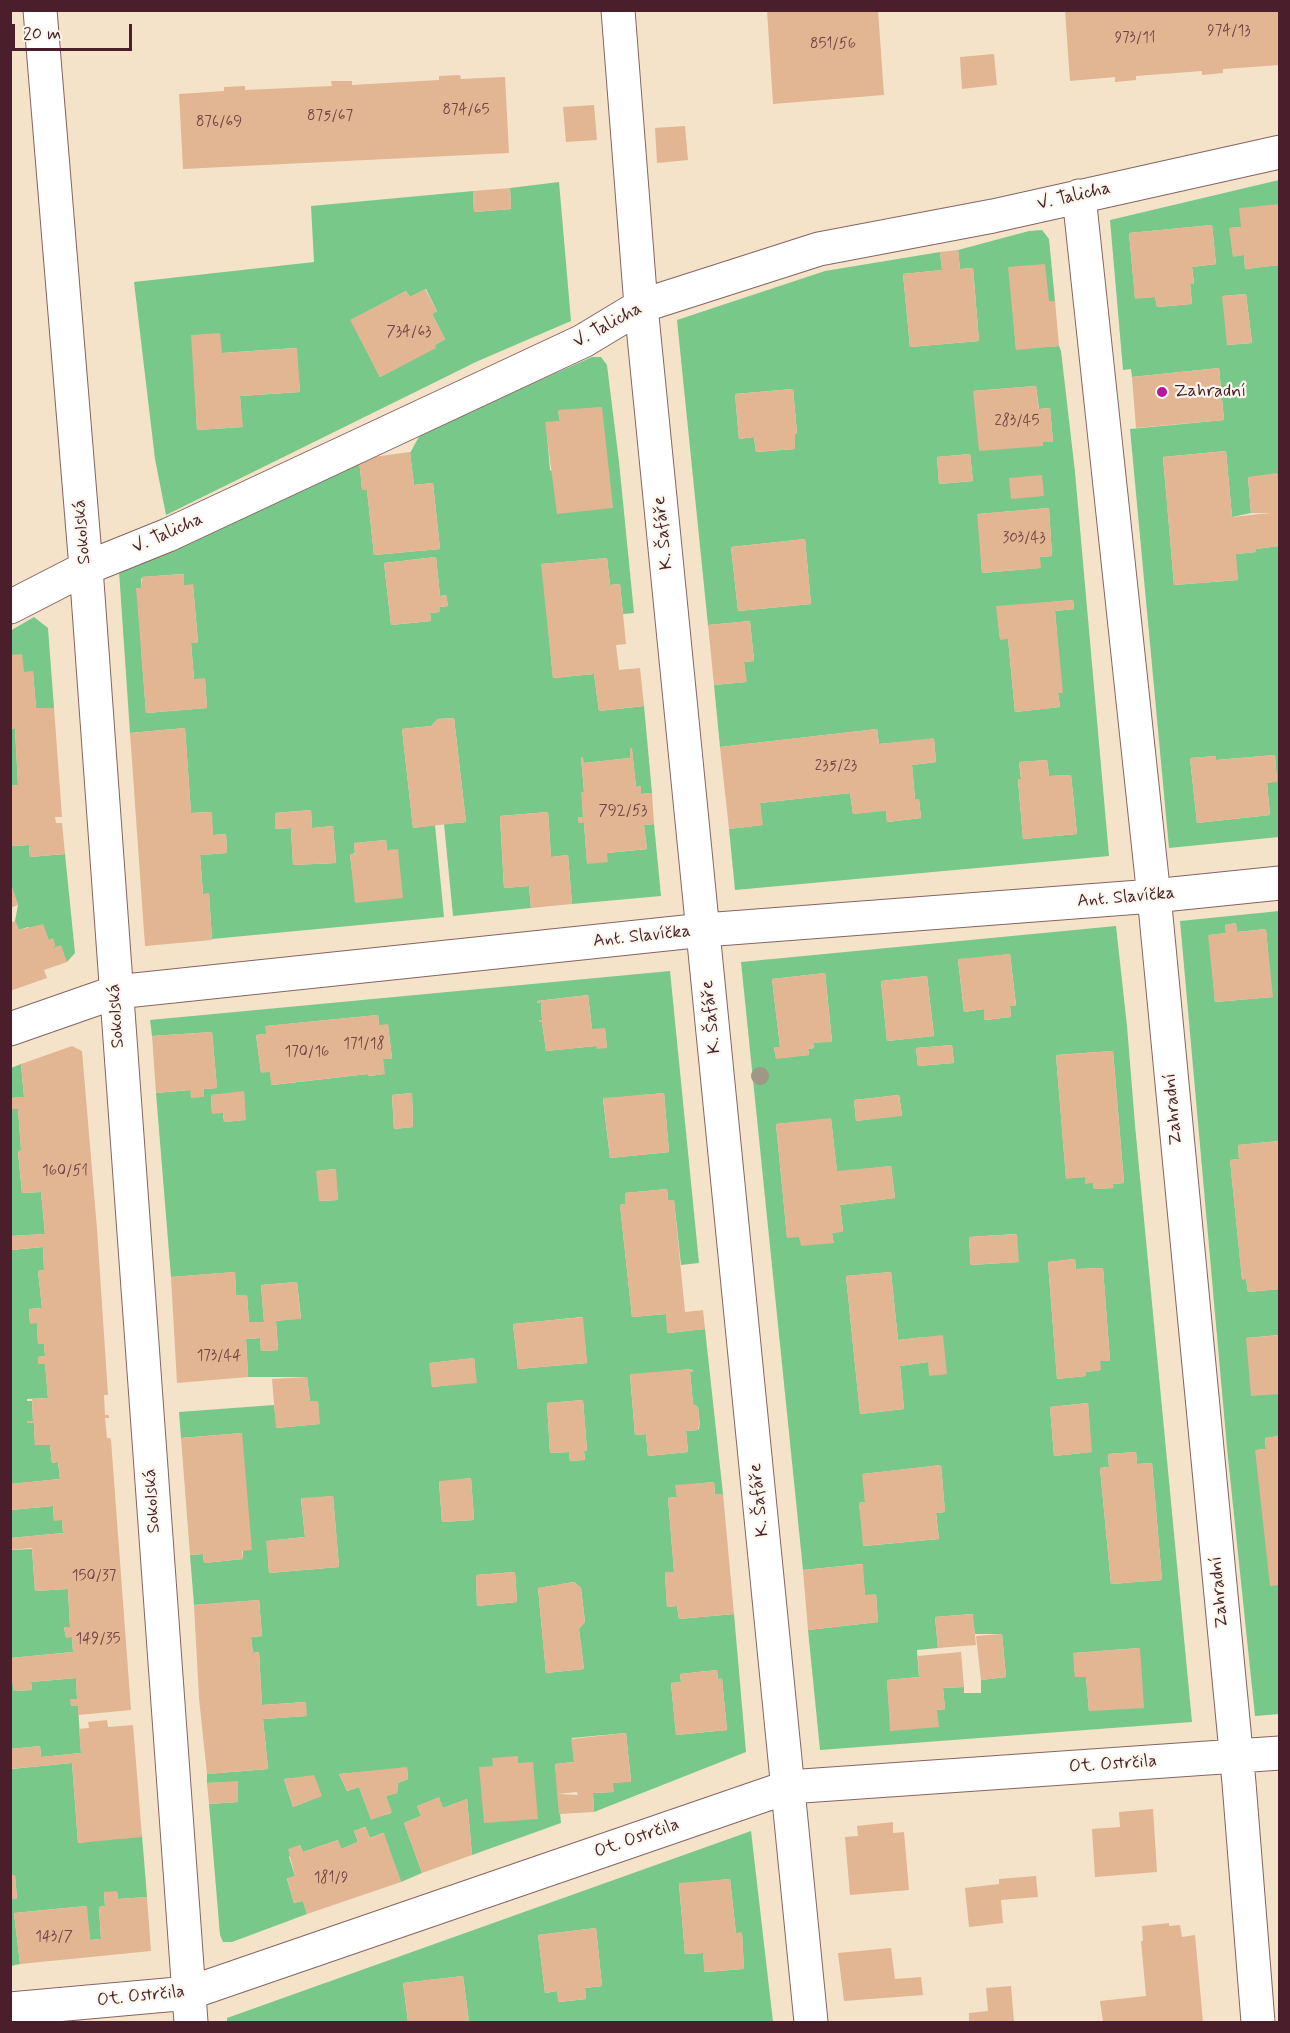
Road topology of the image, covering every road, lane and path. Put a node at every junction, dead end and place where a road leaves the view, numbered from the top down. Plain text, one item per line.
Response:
1 (40, 10) edge
2 (618, 10) edge
3 (1280, 152) edge
4 (1079, 196) junction
5 (641, 306) junction
6 (86, 568) junction
7 (10, 607) edge
8 (1280, 883) edge
9 (1154, 896) junction
10 (704, 930) junction
11 (116, 992) junction
12 (10, 1029) edge
13 (1280, 1753) edge
14 (1236, 1757) junction
15 (788, 1787) junction
16 (190, 2008) edge
17 (10, 2009) edge
18 (811, 2022) edge
19 (1258, 2022) edge

1 - 6 street, Sokolská
2 - 5 street, K. Šafáře
3 - 4 street, V. Talicha
4 - 5 street, V. Talicha
4 - 9 street, Zahradní
5 - 6 street, V. Talicha
5 - 10 street, K. Šafáře
6 - 7 street, V. Talicha
6 - 11 street, Sokolská
8 - 9 street, Ant. Slavíčka
9 - 10 street, Ant. Slavíčka
9 - 14 street, Zahradní
10 - 11 street, Ant. Slavíčka
10 - 15 street, K. Šafáře
11 - 12 street, Ant. Slavíčka
11 - 16 street, Sokolská
13 - 14 street, Ot. Ostrčila
14 - 15 street, Ot. Ostrčila
14 - 19 street, Zahradní
15 - 16 street, Ot. Ostrčila
15 - 18 street, K. Šafáře
16 - 17 street, Ot. Ostrčila

